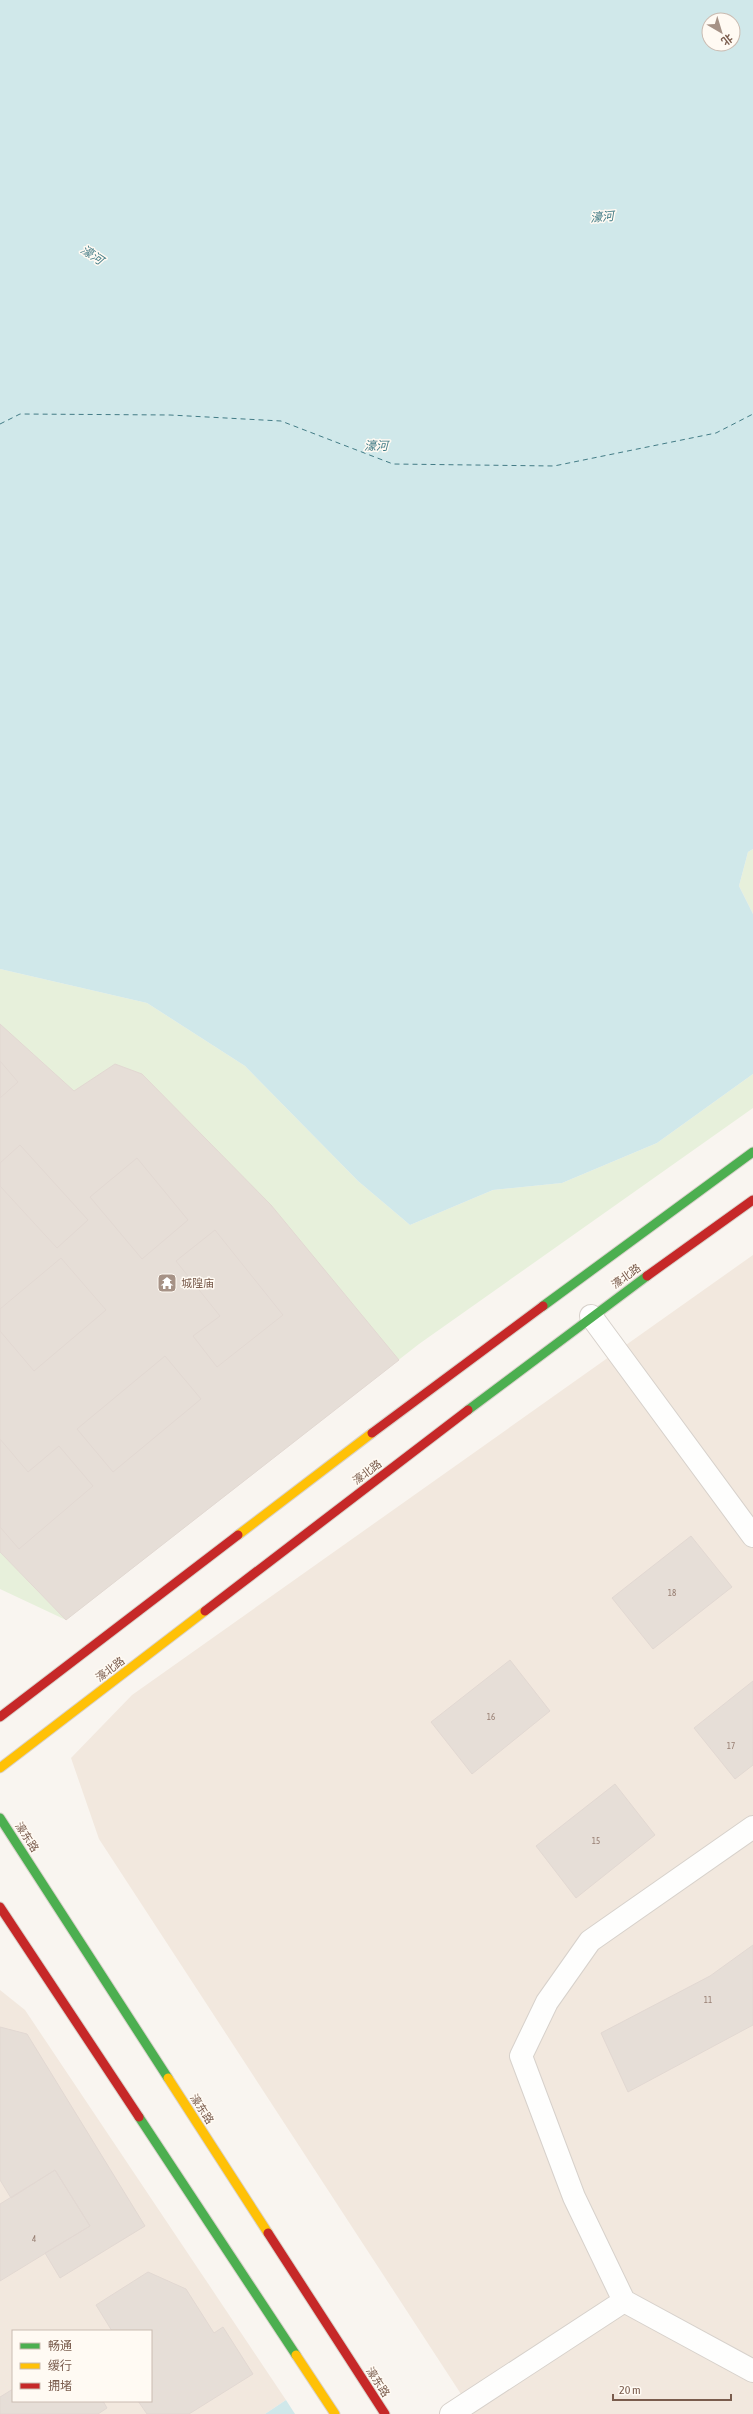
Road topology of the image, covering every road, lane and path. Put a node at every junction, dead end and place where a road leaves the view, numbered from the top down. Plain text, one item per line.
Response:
1 (753, 1152) edge
2 (753, 1200) edge
3 (591, 1316) junction
4 (753, 1536) edge
5 (0, 1717) edge
6 (0, 1768) edge
7 (0, 1818) edge
8 (753, 1827) edge
9 (0, 1907) edge
10 (624, 2300) junction
11 (753, 2371) edge
12 (335, 2414) edge
13 (385, 2414) edge
14 (451, 2414) edge

1 - 5 street
2 - 3 street, 濠北路
3 - 4 street
3 - 6 street, 濠北路
7 - 13 street, 濠东路
8 - 10 street
9 - 12 street
10 - 11 street
10 - 14 street

